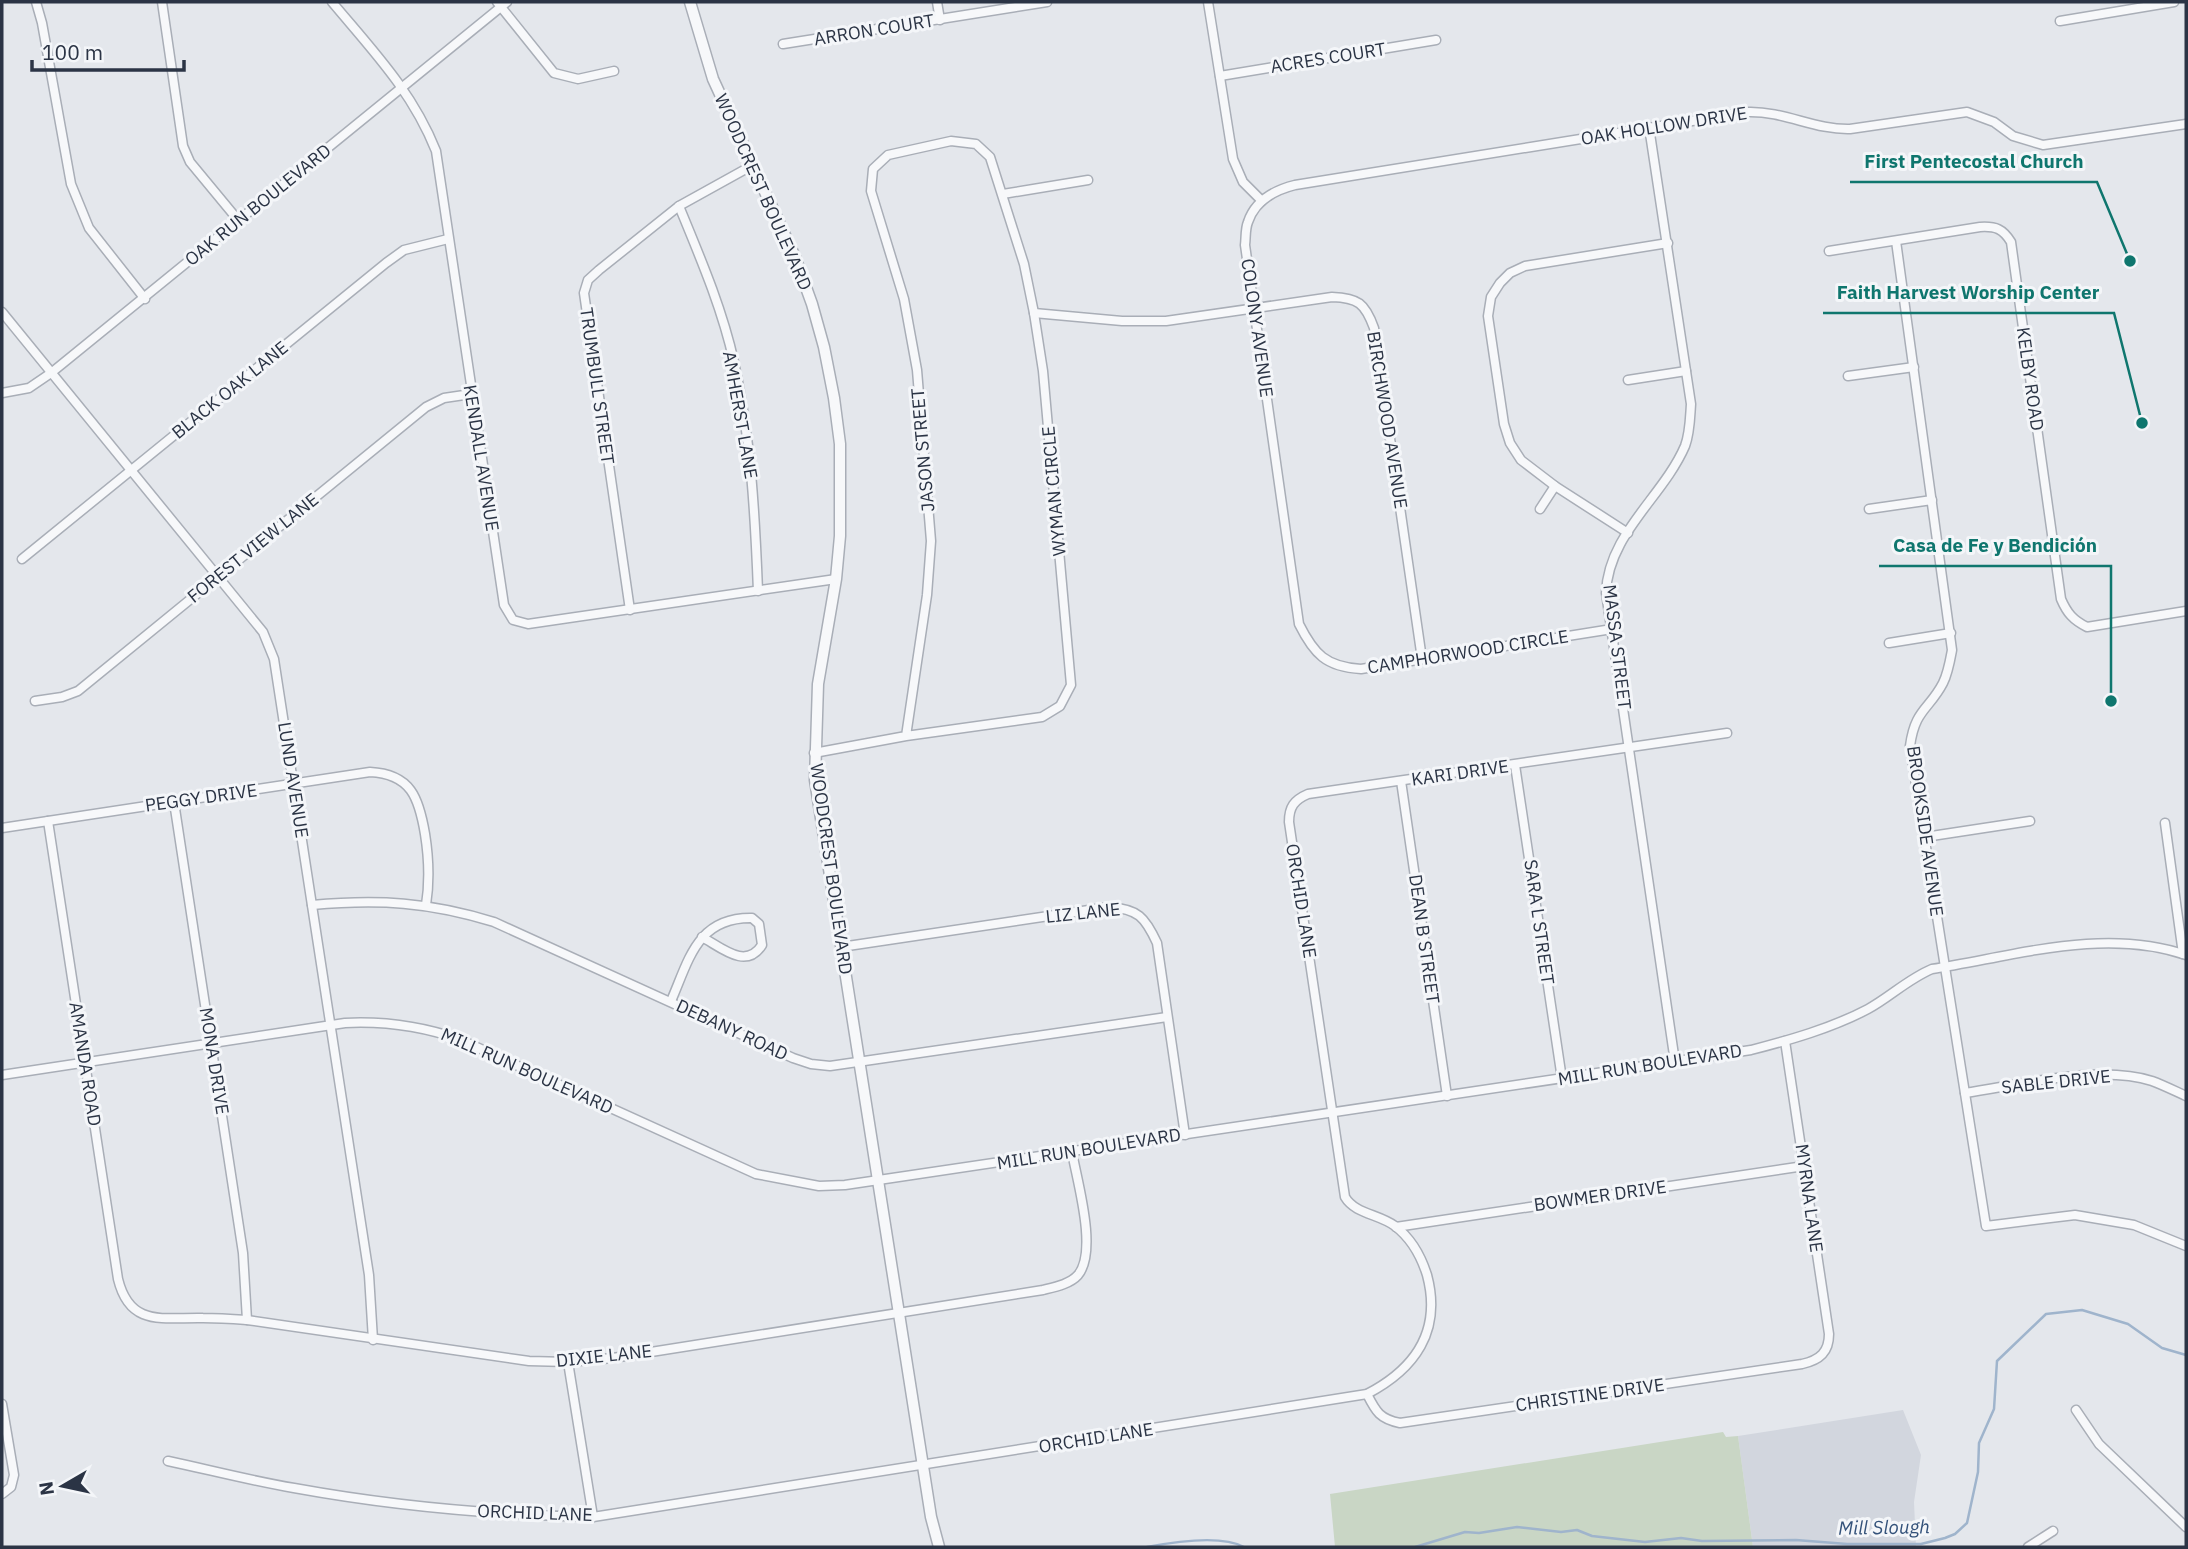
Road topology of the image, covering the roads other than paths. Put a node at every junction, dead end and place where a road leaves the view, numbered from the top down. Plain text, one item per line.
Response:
1 (36, 2) edge
2 (162, 2) edge
3 (332, 2) edge
4 (690, 2) edge
5 (937, 2) edge
6 (1047, 2) edge
7 (1208, 2) edge
8 (2174, 2) edge
9 (501, 3) edge
10 (940, 20) junction
11 (2060, 21) dead end
12 (1436, 40) dead end
13 (783, 44) dead end
14 (614, 71) dead end
15 (1220, 76) junction
16 (403, 86) junction
17 (2186, 124) edge
18 (1649, 127) junction
19 (754, 165) junction
20 (873, 169) joint
21 (1088, 180) dead end
22 (1003, 194) junction
23 (1262, 201) junction
24 (679, 206) junction
25 (238, 220) junction
26 (448, 239) junction
27 (1896, 241) junction
28 (1668, 243) junction
29 (1829, 251) dead end
30 (145, 299) junction
31 (1254, 309) junction
32 (2, 312) edge
33 (1034, 313) junction
34 (1914, 367) junction
35 (1686, 371) junction
36 (51, 373) junction
37 (1848, 376) dead end
38 (1628, 380) dead end
39 (2, 393) edge
40 (471, 394) junction
41 (131, 471) junction
42 (1555, 486) junction
43 (1932, 500) junction
44 (1540, 509) dead end
45 (1869, 509) dead end
46 (1628, 533) junction
47 (22, 559) dead end
48 (218, 577) junction
49 (836, 579) junction
50 (758, 591) junction
51 (630, 610) junction
52 (2186, 611) edge
53 (1612, 629) junction
54 (1951, 634) junction
55 (1889, 643) dead end
56 (1422, 659) junction
57 (1325, 660) joint
58 (35, 701) dead end
59 (1727, 733) dead end
60 (906, 736) junction
61 (1630, 747) junction
62 (814, 753) junction
63 (1515, 765) junction
64 (1401, 781) junction
65 (294, 784) junction
66 (174, 802) junction
67 (1293, 804) joint
68 (48, 821) junction
69 (2030, 821) dead end
70 (2165, 823) dead end
71 (2, 828) edge
72 (1925, 837) junction
73 (312, 905) junction
74 (426, 905) junction
75 (702, 937) junction
76 (841, 947) junction
77 (2185, 955) edge
78 (1945, 967) junction
79 (671, 1001) junction
80 (1167, 1017) junction
81 (330, 1026) junction
82 (1785, 1041) junction
83 (211, 1043) junction
84 (859, 1062) junction
85 (1675, 1062) junction
86 (84, 1063) junction
87 (2, 1075) edge
88 (1562, 1079) junction
89 (1965, 1093) junction
90 (2186, 1096) edge
91 (1447, 1097) junction
92 (1333, 1113) junction
93 (1185, 1135) junction
94 (1072, 1152) junction
95 (1804, 1166) junction
96 (878, 1182) junction
97 (1396, 1227) junction
98 (2186, 1246) edge
99 (130, 1305) joint
100 (899, 1313) junction
101 (247, 1321) junction
102 (373, 1339) junction
103 (1824, 1354) joint
104 (568, 1362) junction
105 (1367, 1394) junction
106 (2, 1404) edge
107 (2076, 1410) dead end
108 (168, 1461) dead end
109 (923, 1465) junction
110 (2, 1494) edge
111 (593, 1517) junction
112 (2186, 1527) edge
113 (2053, 1531) dead end
114 (939, 1547) edge
115 (2028, 1547) edge

1 - 30 street
2 - 25 street
3 - 16 street, KENDALL AVENUE
4 - 19 street, WOODCREST BOULEVARD
5 - 10 street
6 - 10 street, ARRON COURT
7 - 15 street
8 - 11 street
9 - 14 street
9 - 16 street, OAK RUN BOULEVARD
10 - 13 street, ARRON COURT
12 - 15 street, ACRES COURT
15 - 23 street
16 - 25 street, OAK RUN BOULEVARD
16 - 26 street, KENDALL AVENUE
17 - 18 street, OAK HOLLOW DRIVE
18 - 23 street, OAK HOLLOW DRIVE
18 - 28 street, MASSA STREET
19 - 24 street, TRUMBULL STREET
19 - 49 street, WOODCREST BOULEVARD
20 - 22 street, WYMAN CIRCLE
20 - 60 street, JASON STREET
21 - 22 street
22 - 33 street, WYMAN CIRCLE
23 - 31 street, COLONY AVENUE
24 - 50 street, AMHERST LANE
24 - 51 street, TRUMBULL STREET
25 - 30 street, OAK RUN BOULEVARD
26 - 40 street, KENDALL AVENUE
26 - 41 street, BLACK OAK LANE
27 - 29 street
27 - 34 street, BROOKSIDE AVENUE
27 - 52 street, KELBY ROAD
28 - 35 street, MASSA STREET
28 - 42 street
30 - 36 street, OAK RUN BOULEVARD
31 - 33 street, BIRCHWOOD AVENUE
31 - 56 street, BIRCHWOOD AVENUE
31 - 57 street, COLONY AVENUE
32 - 36 street, LUND AVENUE
33 - 60 street, WYMAN CIRCLE
34 - 37 street
34 - 43 street, BROOKSIDE AVENUE
35 - 38 street
35 - 46 street, MASSA STREET
36 - 39 street, OAK RUN BOULEVARD
36 - 41 street, LUND AVENUE
40 - 48 street, FOREST VIEW LANE
40 - 51 street, KENDALL AVENUE
41 - 47 street, BLACK OAK LANE
41 - 48 street, LUND AVENUE
42 - 44 street
42 - 46 street
43 - 45 street
43 - 54 street, BROOKSIDE AVENUE
46 - 53 street, MASSA STREET
48 - 58 street, FOREST VIEW LANE
48 - 65 street, LUND AVENUE
49 - 50 street, KENDALL AVENUE
49 - 62 street, WOODCREST BOULEVARD
50 - 51 street, KENDALL AVENUE
53 - 56 street, CAMPHORWOOD CIRCLE
53 - 61 street, MASSA STREET
54 - 55 street
54 - 72 street, BROOKSIDE AVENUE
56 - 57 street, CAMPHORWOOD CIRCLE
59 - 61 street, KARI DRIVE
60 - 62 street, WYMAN CIRCLE
61 - 63 street, KARI DRIVE
61 - 85 street, MASSA STREET
62 - 76 street, WOODCREST BOULEVARD
63 - 64 street, KARI DRIVE
63 - 88 street, SARA L STREET
64 - 67 street, KARI DRIVE
64 - 91 street, DEAN B STREET
65 - 66 street, PEGGY DRIVE
65 - 73 street, LUND AVENUE
65 - 74 street, PEGGY DRIVE
66 - 68 street, PEGGY DRIVE
66 - 83 street, MONA DRIVE
67 - 92 street, ORCHID LANE
68 - 71 street, PEGGY DRIVE
68 - 86 street, AMANDA ROAD
69 - 72 street
70 - 77 street
72 - 78 street, BROOKSIDE AVENUE
73 - 74 street, DEBANY ROAD
73 - 81 street, LUND AVENUE
74 - 79 street, DEBANY ROAD
75 - 75 street
75 - 79 street
76 - 80 street, LIZ LANE
76 - 84 street, WOODCREST BOULEVARD
77 - 78 street, MILL RUN BOULEVARD
78 - 82 street, MILL RUN BOULEVARD
78 - 89 street, BROOKSIDE AVENUE
79 - 84 street, DEBANY ROAD
80 - 84 street, DEBANY ROAD
80 - 93 street, LIZ LANE
81 - 83 street, MILL RUN BOULEVARD
81 - 96 street, MILL RUN BOULEVARD
81 - 102 street, LUND AVENUE
82 - 85 street, MILL RUN BOULEVARD
82 - 95 street, MYRNA LANE
83 - 86 street, MILL RUN BOULEVARD
83 - 101 street, MONA DRIVE
84 - 96 street, WOODCREST BOULEVARD
85 - 88 street, MILL RUN BOULEVARD
86 - 87 street, MILL RUN BOULEVARD
86 - 99 street, AMANDA ROAD
88 - 91 street, MILL RUN BOULEVARD
89 - 90 street, SABLE DRIVE
89 - 98 street, BROOKSIDE AVENUE
91 - 92 street, MILL RUN BOULEVARD
92 - 93 street, MILL RUN BOULEVARD
92 - 97 street, ORCHID LANE
93 - 94 street, MILL RUN BOULEVARD
94 - 96 street, MILL RUN BOULEVARD
94 - 100 street, DIXIE LANE
95 - 97 street, BOWMER DRIVE
95 - 103 street, MYRNA LANE
96 - 100 street, WOODCREST BOULEVARD
97 - 105 street, ORCHID LANE
99 - 101 street, DIXIE LANE
100 - 104 street, DIXIE LANE
100 - 109 street, WOODCREST BOULEVARD
101 - 102 street, DIXIE LANE
102 - 104 street, DIXIE LANE
103 - 105 street, CHRISTINE DRIVE
104 - 111 street
105 - 109 street, ORCHID LANE
106 - 110 street
107 - 112 street
108 - 111 street, ORCHID LANE
109 - 111 street, ORCHID LANE
109 - 114 street, WOODCREST BOULEVARD
113 - 115 street

